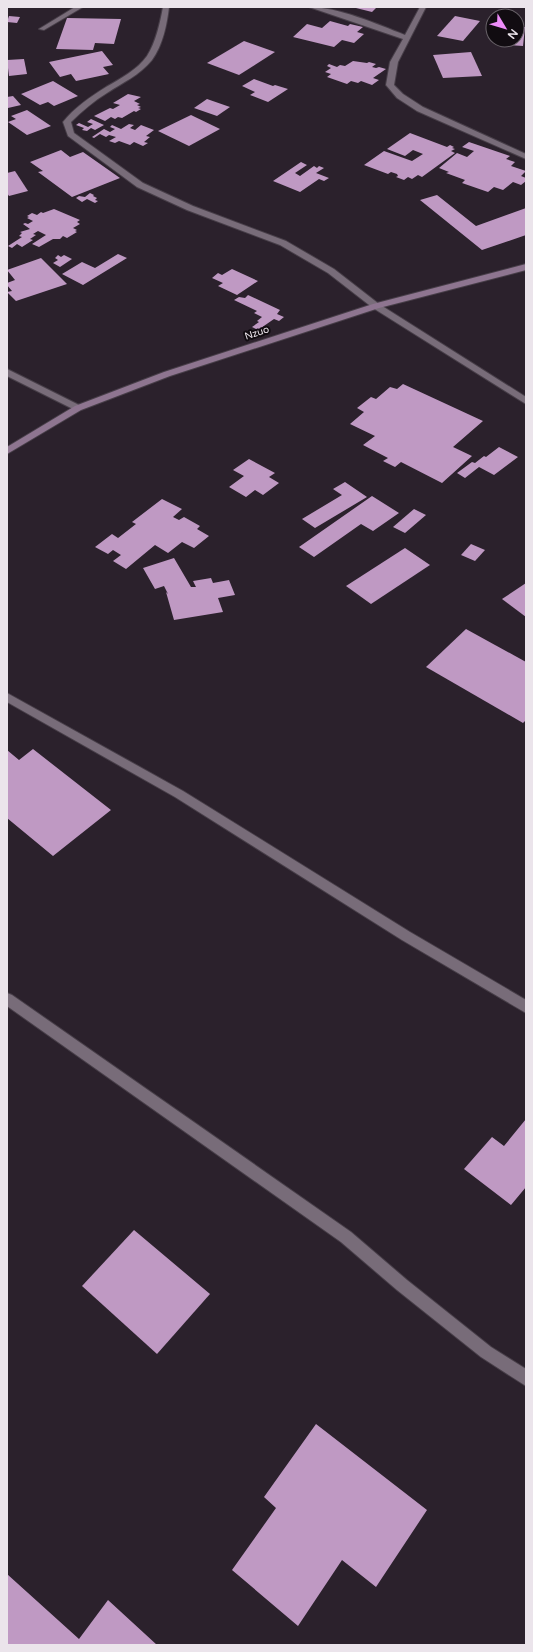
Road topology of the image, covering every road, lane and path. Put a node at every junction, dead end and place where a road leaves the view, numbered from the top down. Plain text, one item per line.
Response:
1 (80, 7) edge
2 (166, 7) edge
3 (312, 7) edge
4 (423, 7) edge
5 (42, 29) dead end
6 (408, 38) junction
7 (526, 157) edge
8 (526, 266) edge
9 (376, 306) junction
10 (7, 372) edge
11 (526, 401) edge
12 (78, 408) junction
13 (7, 451) edge
14 (7, 697) edge
15 (7, 999) edge
16 (526, 1007) edge
17 (526, 1378) edge

1 - 5 street
2 - 9 street
3 - 6 street
4 - 6 street
6 - 7 street
8 - 9 street, Nzuo
9 - 11 street
9 - 12 street, Nzuo
10 - 12 street
12 - 13 street, Nzuo
14 - 16 street
15 - 17 street

